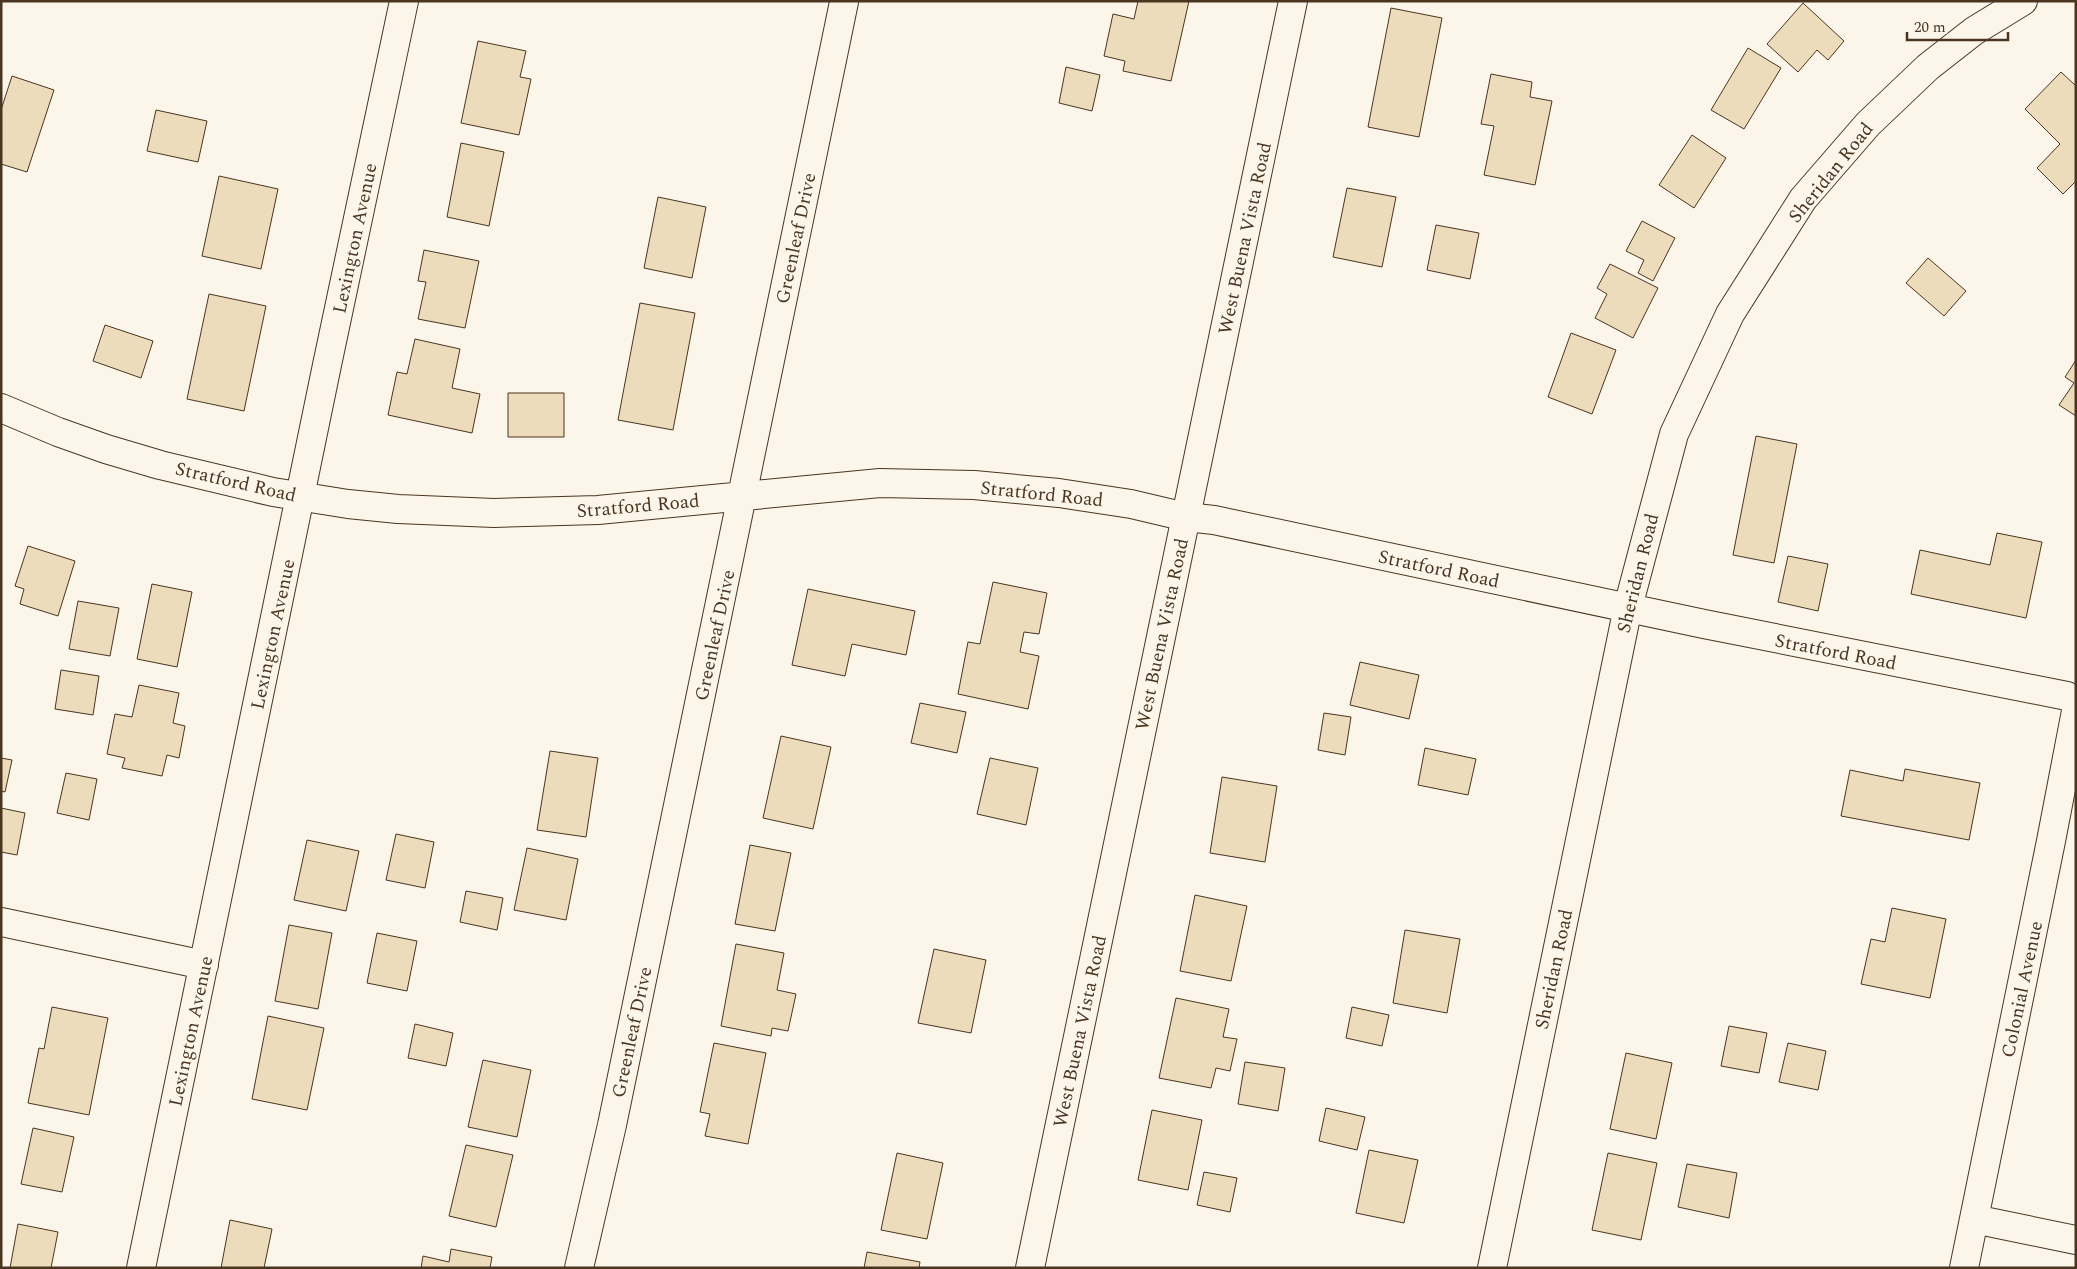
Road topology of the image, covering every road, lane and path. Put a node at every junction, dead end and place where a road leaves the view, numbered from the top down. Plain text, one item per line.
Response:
1 (404, 1) edge
2 (1293, 1) edge
3 (2023, 1) edge
4 (844, 2) edge
5 (1, 408) edge
6 (743, 495) junction
7 (301, 496) junction
8 (1186, 517) junction
9 (1628, 607) junction
10 (2076, 703) edge
11 (2076, 711) edge
12 (1, 922) edge
13 (204, 965) junction
14 (1974, 1219) junction
15 (2076, 1240) edge
16 (141, 1268) edge
17 (579, 1268) edge
18 (1030, 1268) edge
19 (1492, 1268) edge
20 (1964, 1268) edge

1 - 7 street, Lexington Avenue
2 - 8 street, West Buena Vista Road
3 - 9 street, Sheridan Road
4 - 6 street, Greenleaf Drive
5 - 7 street, Stratford Road
6 - 7 street, Stratford Road
6 - 8 street, Stratford Road
6 - 17 street, Greenleaf Drive
7 - 13 street, Lexington Avenue
8 - 9 street, Stratford Road
8 - 18 street, West Buena Vista Road
9 - 10 street, Stratford Road
9 - 19 street, Sheridan Road
11 - 14 street, Colonial Avenue
12 - 13 street
13 - 16 street, Lexington Avenue
14 - 15 street
14 - 20 street, Colonial Avenue

